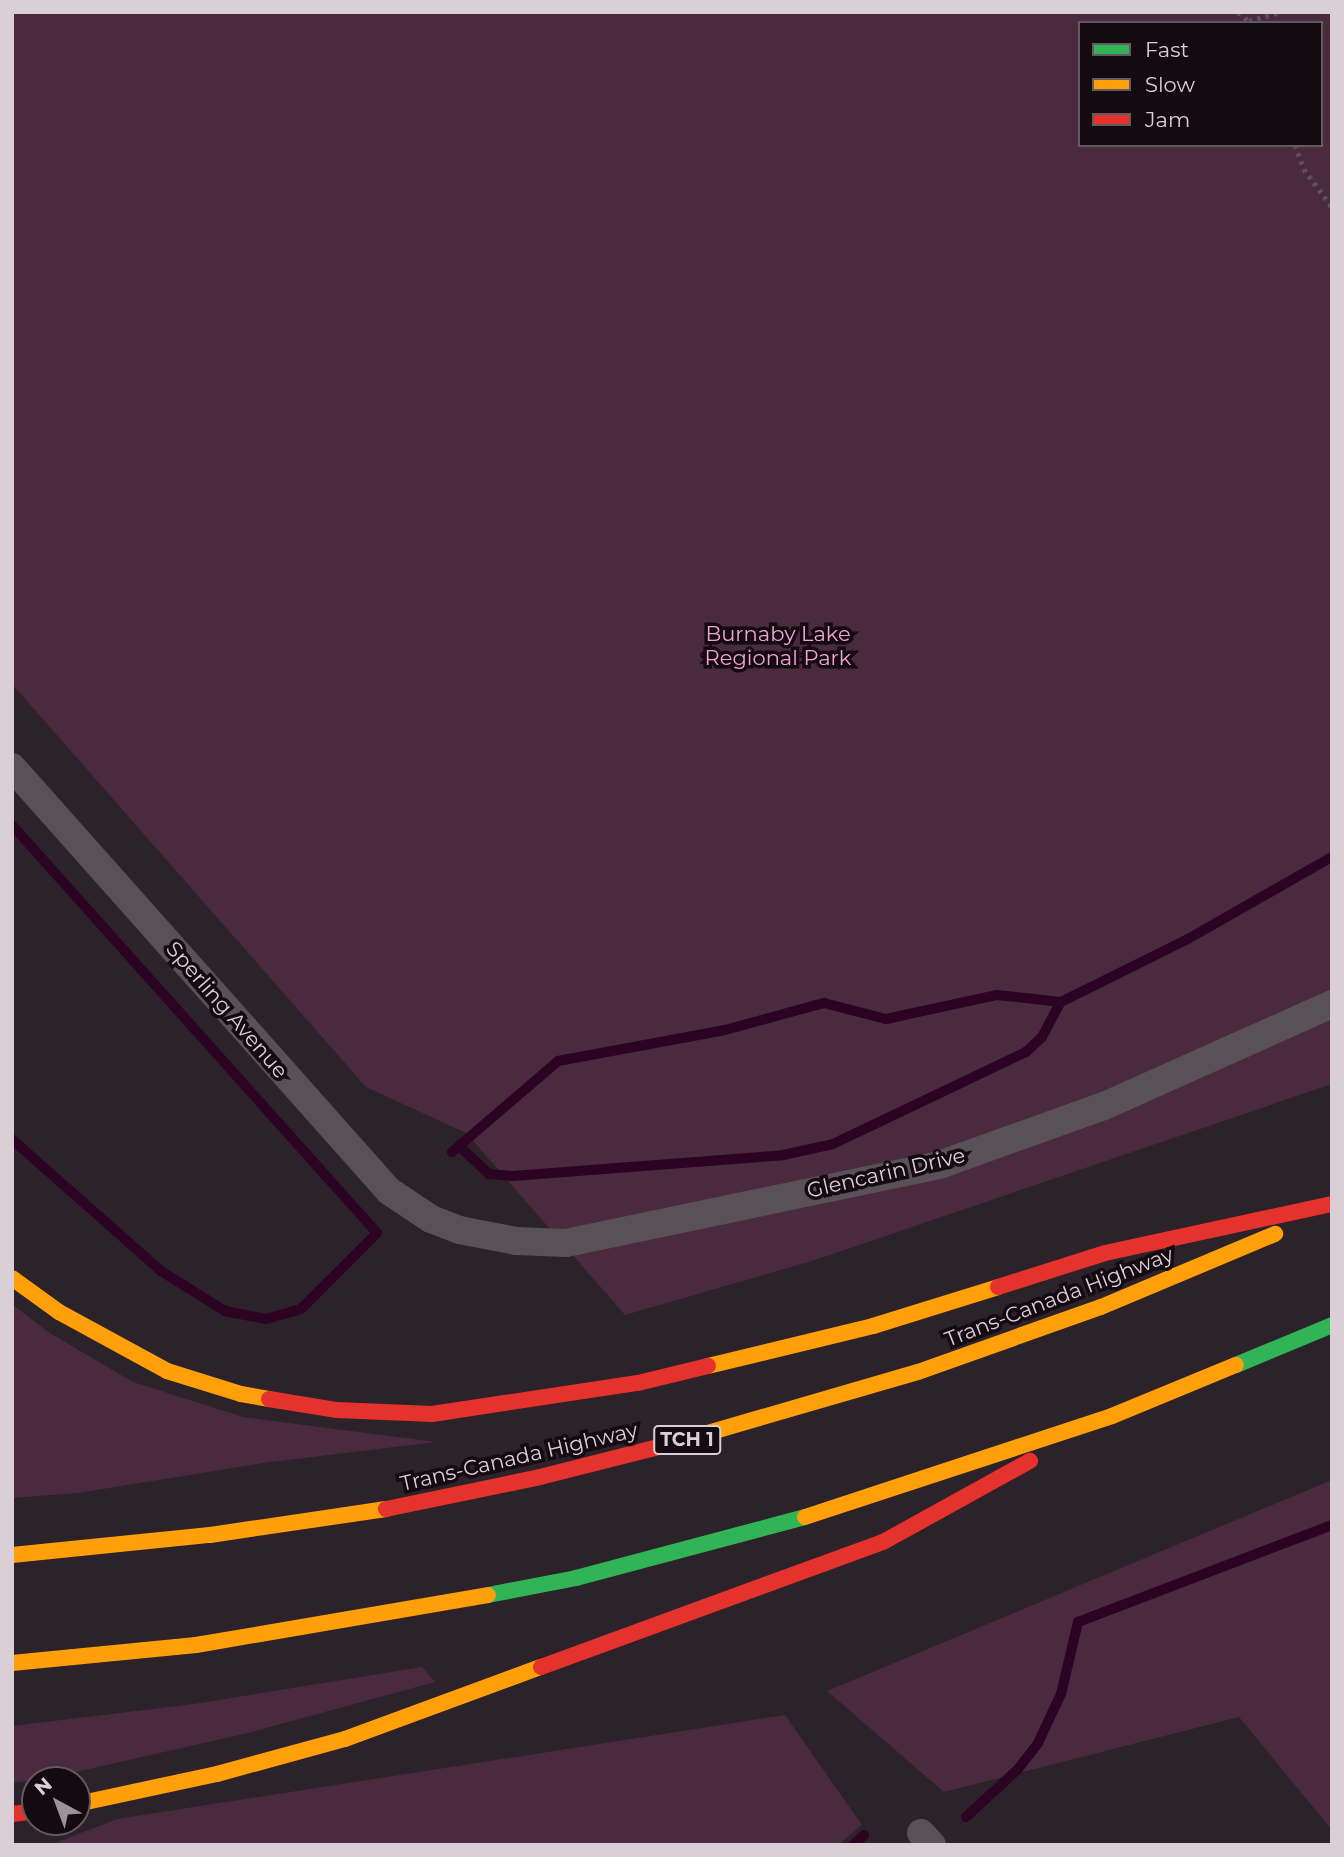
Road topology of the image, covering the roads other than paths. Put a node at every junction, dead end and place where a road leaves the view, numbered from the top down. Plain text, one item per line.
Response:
1 (12, 767) edge
2 (1332, 1004) edge
3 (1332, 1204) edge
4 (1332, 1210) edge
5 (459, 1230) joint
6 (12, 1278) edge
7 (1332, 1325) edge
8 (1112, 1416) junction
9 (12, 1555) edge
10 (12, 1663) edge
11 (91, 1801) edge

1 - 5 street, Sperling Avenue
2 - 5 street, Glencarin Drive
3 - 6 highway
4 - 9 highway, Trans-Canada Highway / TCH 1
7 - 8 highway
8 - 10 highway
8 - 11 highway

